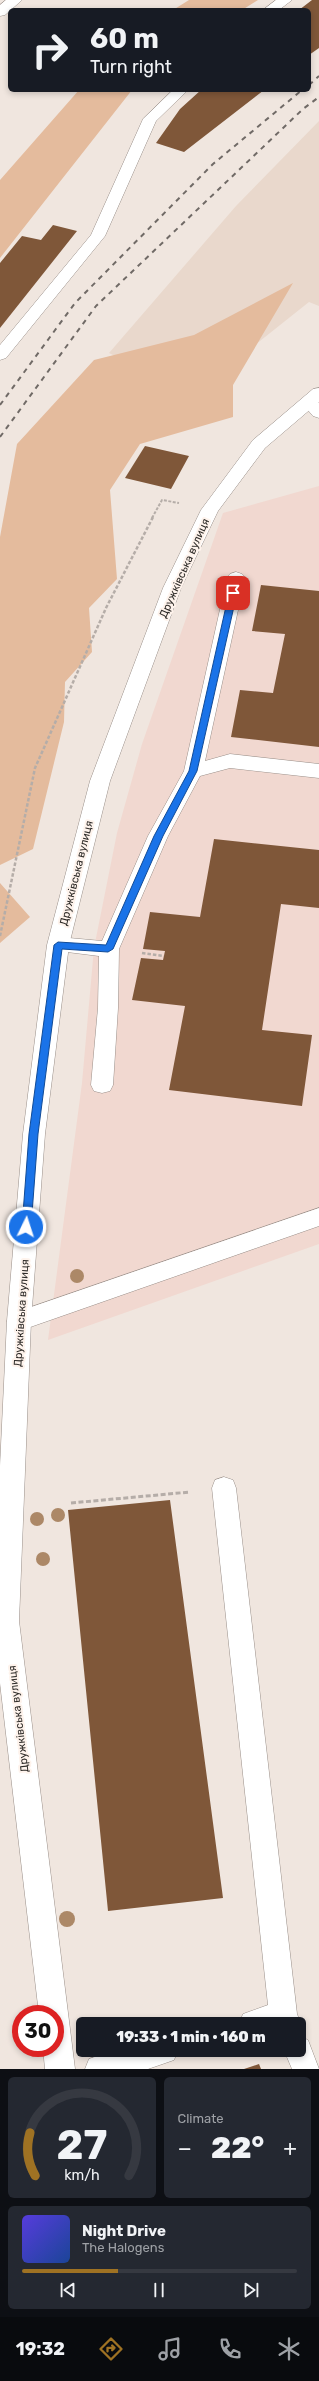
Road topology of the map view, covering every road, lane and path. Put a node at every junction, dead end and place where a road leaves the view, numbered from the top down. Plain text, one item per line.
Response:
1 (15, 0) edge
2 (285, 0) edge
3 (273, 8) edge
4 (0, 12) edge
5 (179, 92) edge
6 (0, 355) edge
7 (316, 402) edge
8 (210, 510) junction
9 (236, 578) dead end
10 (193, 771) junction
11 (319, 771) edge
12 (0, 936) edge
13 (58, 945) junction
14 (108, 949) junction
15 (102, 1084) dead end
16 (319, 1217) edge
17 (19, 1321) junction
18 (224, 1488) joint
19 (71, 1503) dead end
20 (53, 2005) edge
21 (285, 2017) edge
22 (59, 2057) edge
23 (140, 2057) edge
24 (301, 2057) edge
25 (60, 2069) edge
26 (99, 2069) edge
27 (306, 2069) edge

1 - 4 street
2 - 3 lane
5 - 6 lane
7 - 8 street, Дружківська вулиця
8 - 12 path
8 - 13 street, Дружківська вулиця
9 - 10 lane
10 - 11 lane
10 - 14 lane
13 - 14 lane
13 - 17 street, Дружківська вулиця
14 - 15 lane
16 - 17 lane
17 - 20 street, Дружківська вулиця
18 - 19 path
18 - 21 lane
22 - 25 street
23 - 26 lane
24 - 27 lane

